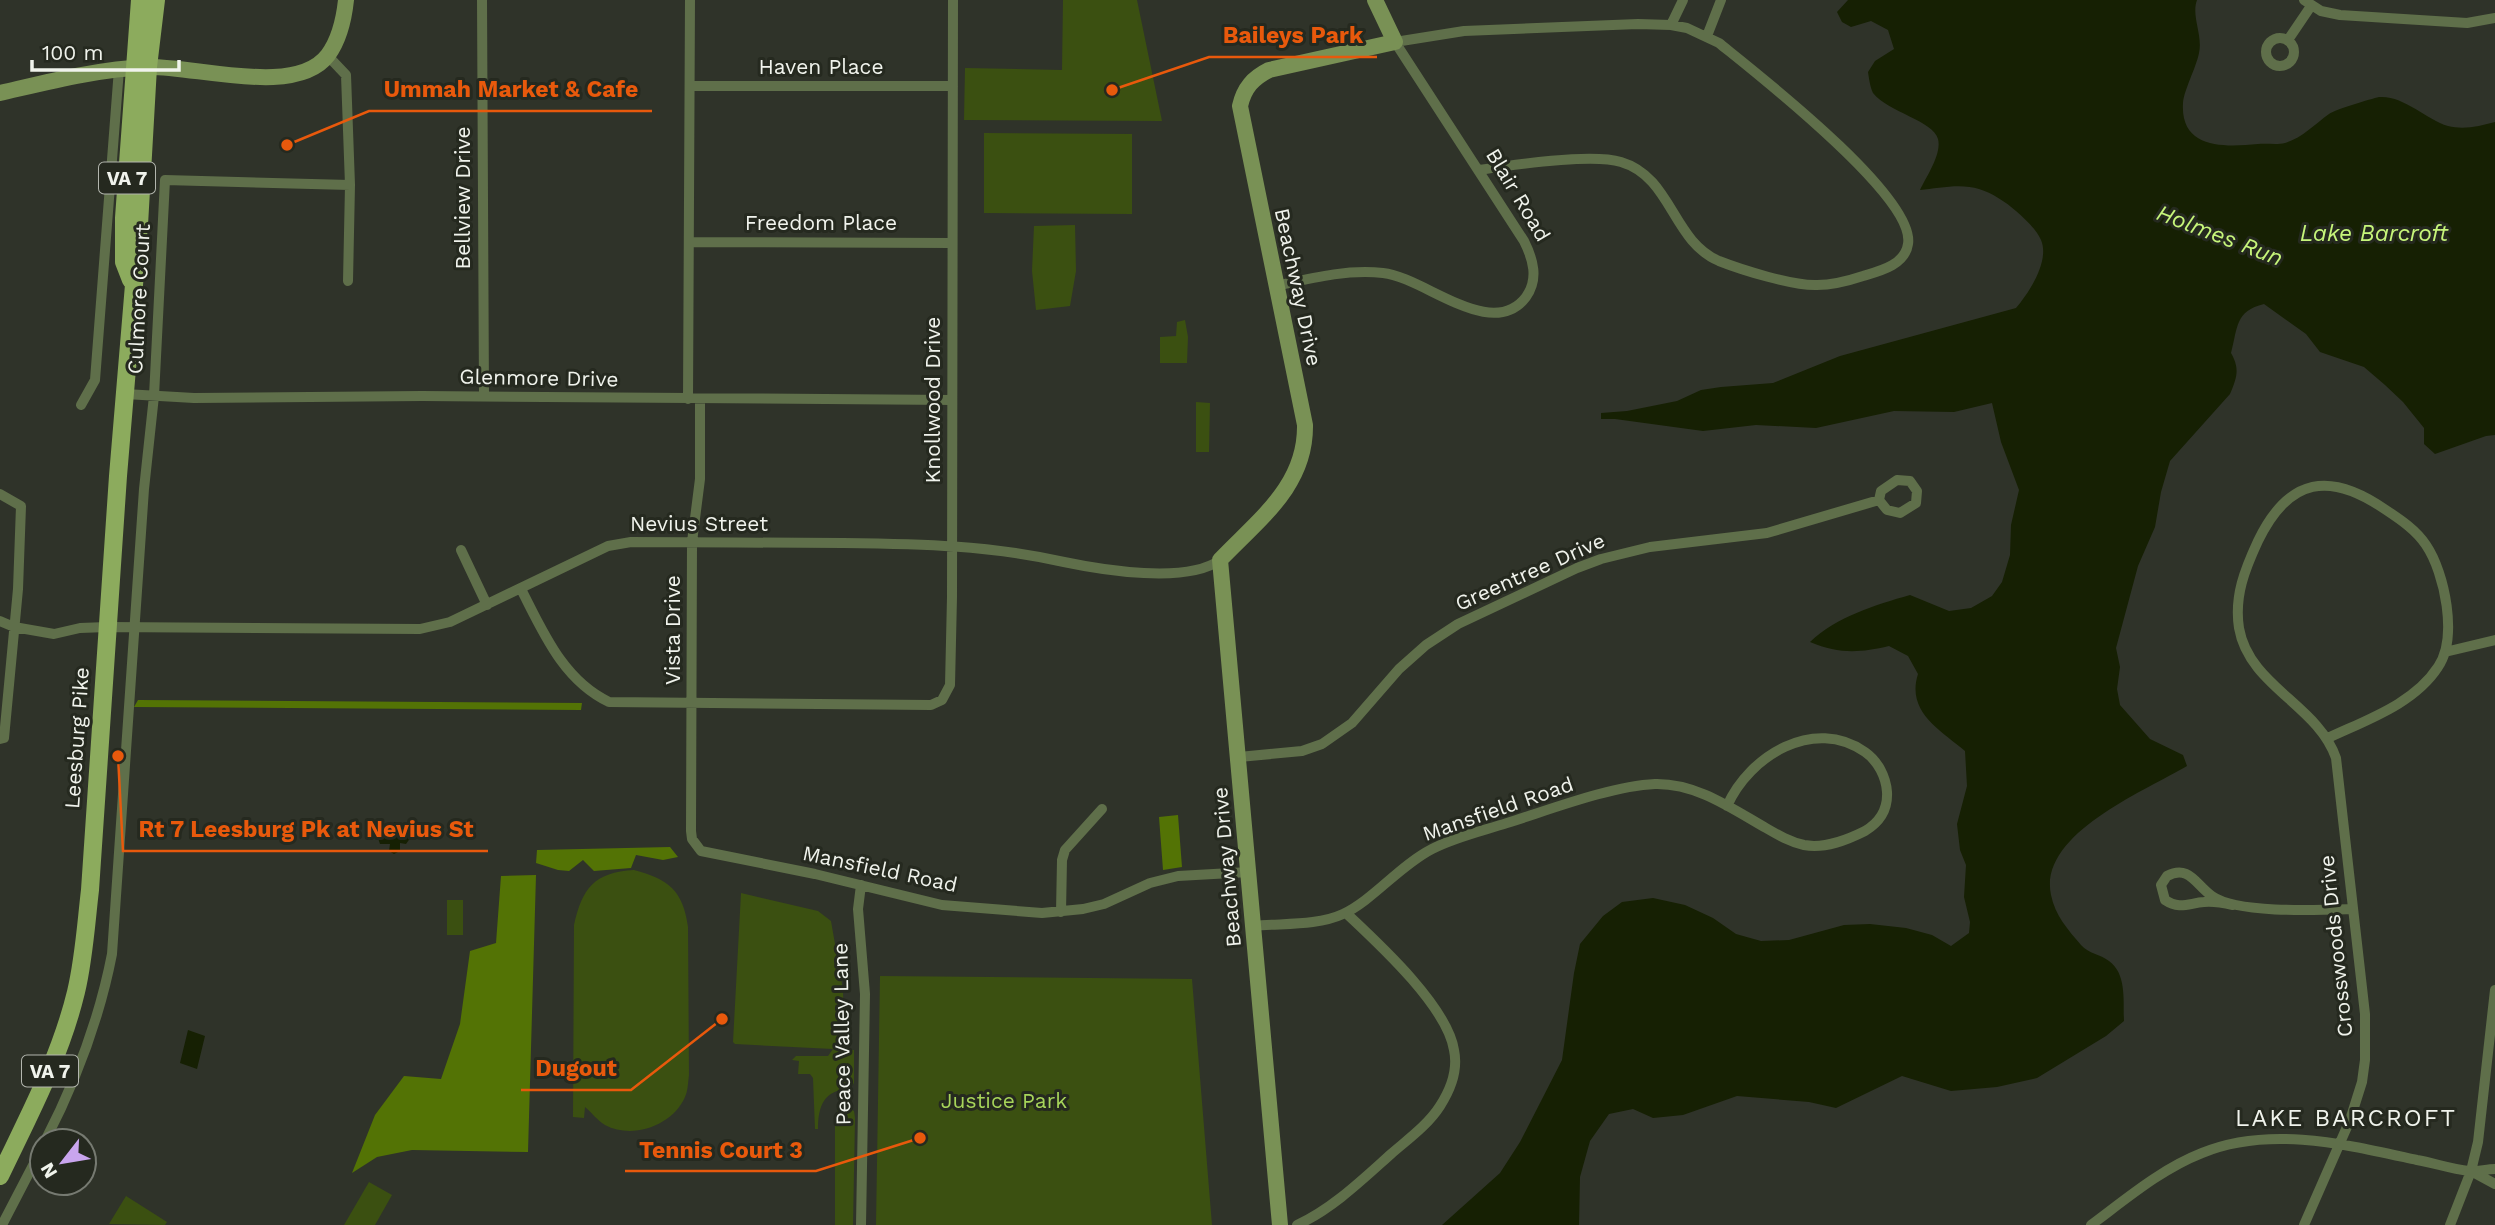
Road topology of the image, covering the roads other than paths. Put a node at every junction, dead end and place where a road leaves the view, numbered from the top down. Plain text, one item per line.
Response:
1 (140, 0) edge
2 (156, 0) edge
3 (346, 0) edge
4 (482, 0) edge
5 (690, 0) edge
6 (953, 0) edge
7 (1375, 0) edge
8 (1683, 0) edge
9 (1721, 0) edge
10 (2308, 3) edge
11 (2495, 18) edge
12 (1671, 25) junction
13 (1707, 36) junction
14 (2288, 40) dead end
15 (1395, 42) junction
16 (328, 56) junction
17 (134, 68) junction
18 (690, 86) junction
19 (953, 86) junction
20 (0, 93) edge
21 (1479, 170) junction
22 (350, 185) junction
23 (689, 242) junction
24 (953, 243) junction
25 (348, 281) dead end
26 (1276, 286) junction
27 (125, 394) junction
28 (153, 396) junction
29 (484, 396) junction
30 (694, 399) junction
31 (952, 400) junction
32 (81, 405) dead end
33 (0, 494) edge
34 (1879, 500) dead end
35 (692, 542) junction
36 (951, 545) junction
37 (461, 550) dead end
38 (1220, 560) junction
39 (521, 589) junction
40 (487, 604) junction
41 (0, 621) edge
42 (14, 627) junction
43 (107, 627) junction
44 (134, 627) junction
45 (2495, 640) edge
46 (2445, 652) junction
47 (692, 704) junction
48 (2328, 738) junction
49 (0, 739) edge
50 (1239, 757) junction
51 (1727, 806) junction
52 (1102, 809) dead end
53 (708, 854) joint
54 (1249, 872) junction
55 (861, 885) junction
56 (2233, 905) junction
57 (2353, 909) junction
58 (1061, 912) junction
59 (1346, 913) junction
60 (1254, 926) junction
61 (2495, 990) edge
62 (52, 1127) edge
63 (2341, 1143) junction
64 (2495, 1169) edge
65 (2471, 1171) junction
66 (28, 1175) edge
67 (0, 1176) edge
68 (2495, 1184) edge
69 (2, 1225) edge
70 (861, 1225) edge
71 (1280, 1225) edge
72 (1297, 1225) edge
73 (2091, 1225) edge
74 (2304, 1225) edge
75 (2450, 1225) edge

1 - 17 main road, Leesburg Pike / VA 7
2 - 17 main road, Leesburg Pike / VA 7
3 - 16 street
4 - 29 street, Bellview Drive
5 - 18 street, Vista Drive
6 - 19 street, Knollwood Drive
7 - 15 street, Blair Road
8 - 12 street
9 - 13 street
10 - 11 street
10 - 14 street
12 - 13 street, Beachway Drive
12 - 15 street, Beachway Drive
13 - 21 street, Beachway Drive
15 - 21 street, Blair Road
15 - 26 street, Beachway Drive
16 - 17 street
16 - 22 street
17 - 20 street
17 - 27 main road, Leesburg Pike / VA 7
17 - 32 street
18 - 19 street, Haven Place
18 - 23 street, Vista Drive
19 - 24 street, Knollwood Drive
21 - 26 street, Blair Road
22 - 25 street
22 - 28 street, Culmore Court
23 - 24 street, Freedom Place
23 - 30 street, Vista Drive
24 - 31 street, Knollwood Drive
26 - 38 street, Beachway Drive
27 - 28 street, Glenmore Drive
27 - 43 main road, Leesburg Pike / VA 7
28 - 29 street, Glenmore Drive
28 - 44 street
29 - 30 street, Glenmore Drive
30 - 31 street, Glenmore Drive
30 - 35 street, Vista Drive
31 - 36 street, Knollwood Drive
33 - 42 street
34 - 50 street, Greentree Drive
35 - 36 street, Nevius Street
35 - 39 street, Nevius Street
35 - 47 street, Vista Drive
36 - 38 street, Nevius Street
36 - 47 street, Knollwood Drive
37 - 40 street
38 - 50 street, Beachway Drive
39 - 40 street, Nevius Street
39 - 47 street
40 - 44 street, Nevius Street
41 - 42 street, Nevius Street
42 - 43 street, Nevius Street
42 - 49 street
43 - 44 street, Nevius Street
43 - 67 main road, Leesburg Pike / VA 7
44 - 62 street
45 - 46 street
46 - 48 street
46 - 48 street
47 - 53 street, Vista Drive
48 - 57 street, Crosswoods Drive
50 - 54 street, Beachway Drive
51 - 51 street, Mansfield Road
51 - 59 street, Mansfield Road
52 - 58 street
53 - 55 street, Mansfield Road
54 - 58 street, Mansfield Road
54 - 60 street, Beachway Drive
55 - 58 street, Mansfield Road
55 - 70 street, Peace Valley Lane
56 - 56 street
56 - 57 street
57 - 63 street, Crosswoods Drive
59 - 60 street, Mansfield Road
59 - 72 street
60 - 71 street, Beachway Drive
61 - 65 street
63 - 65 street
63 - 73 street
63 - 74 street, Crosswoods Drive
64 - 65 street
65 - 68 street
65 - 75 street
66 - 69 street

